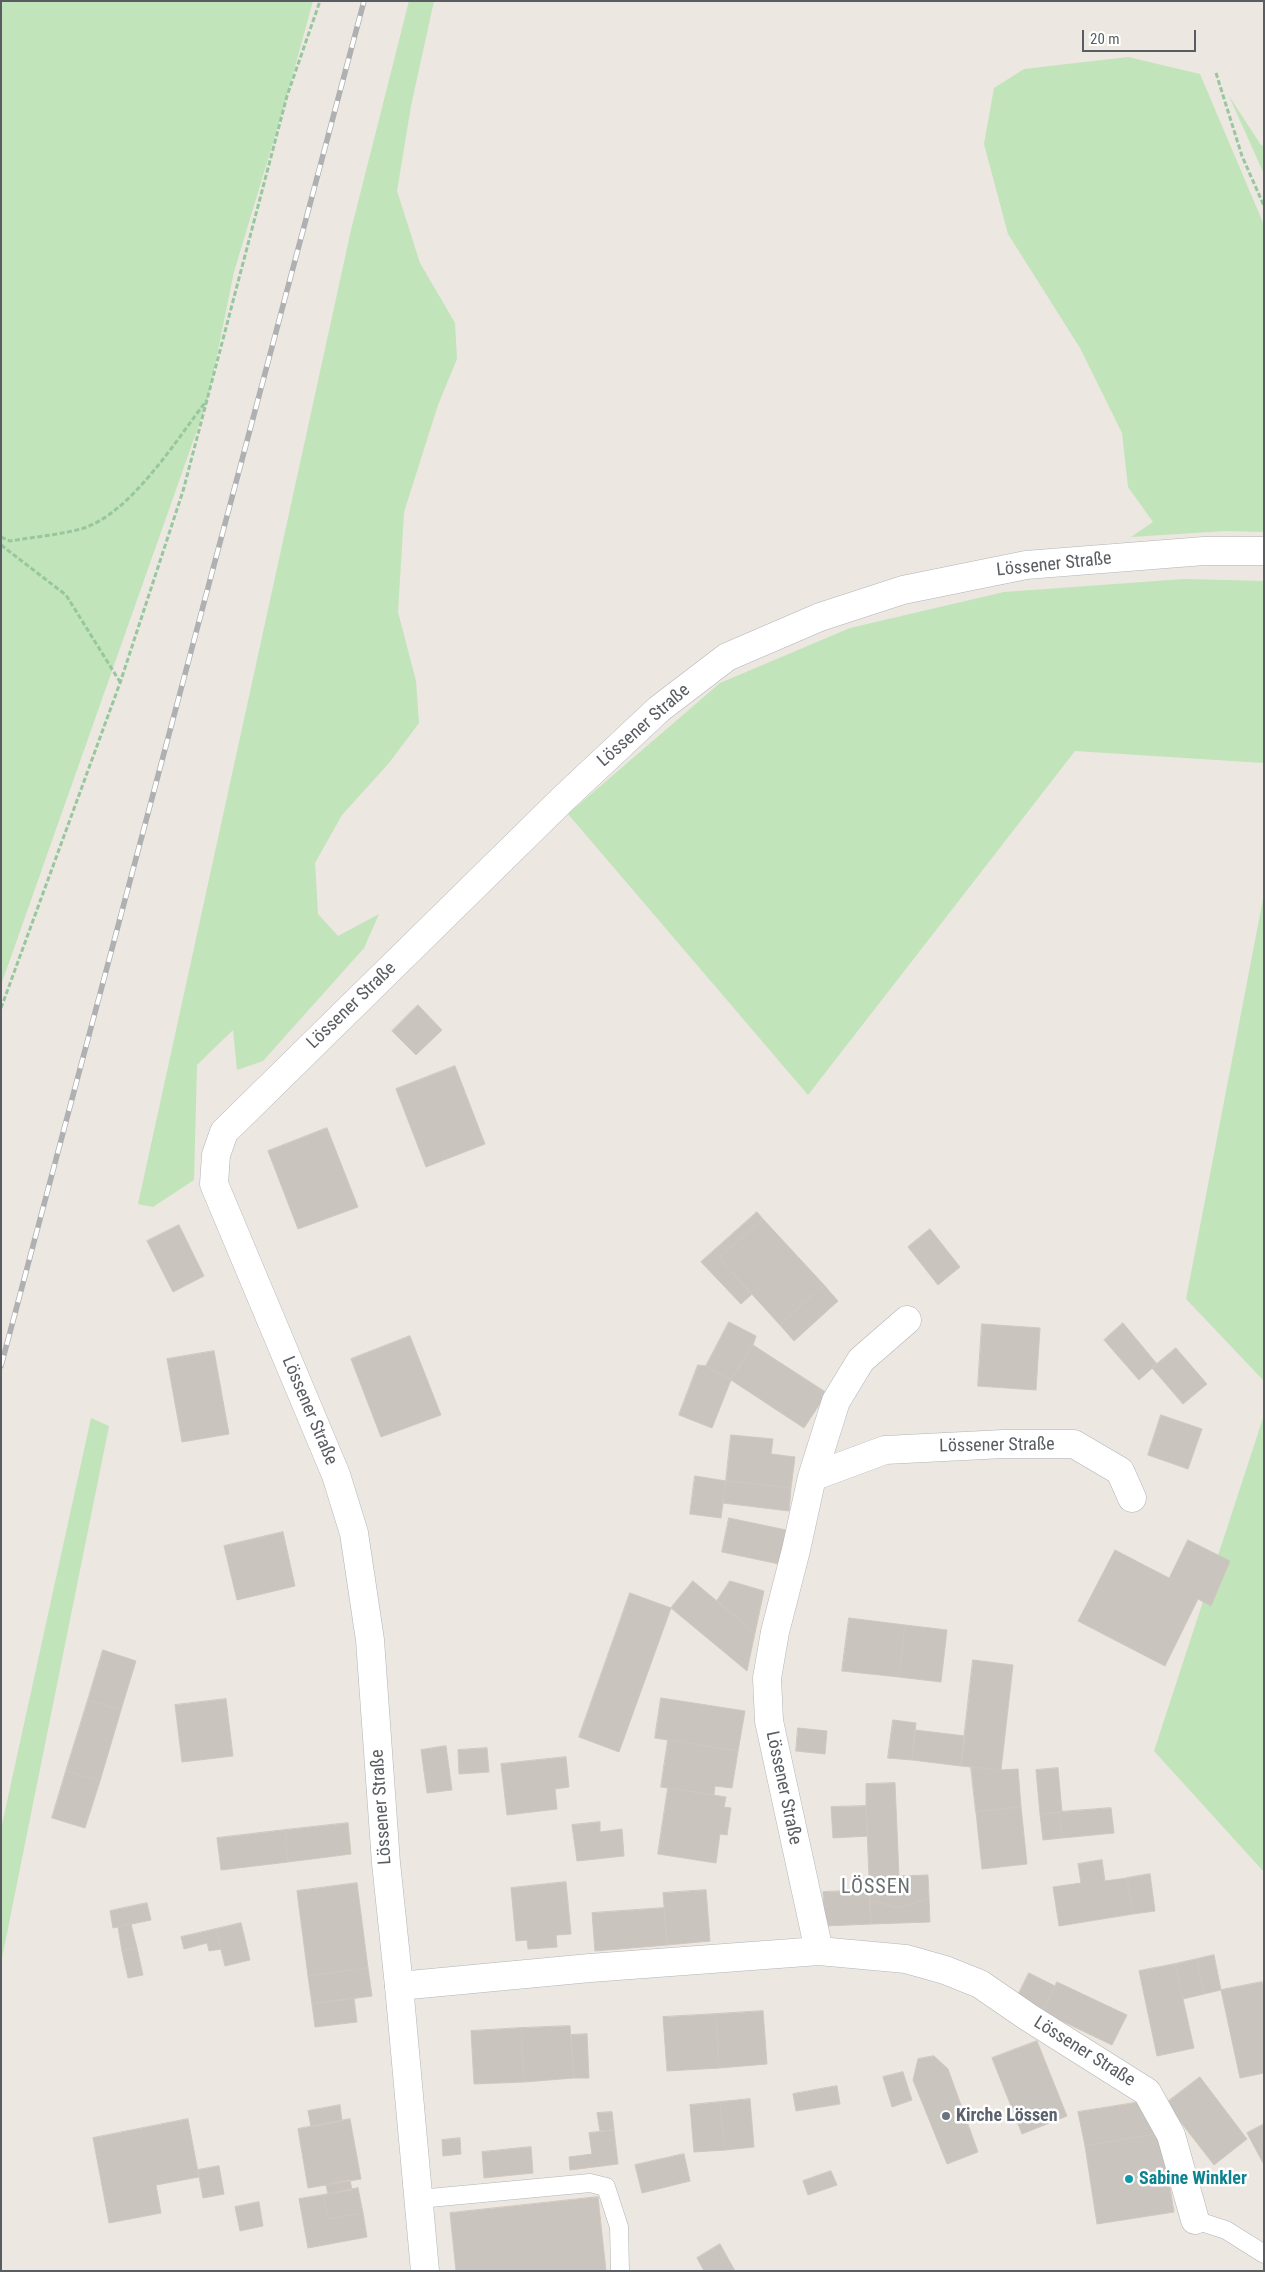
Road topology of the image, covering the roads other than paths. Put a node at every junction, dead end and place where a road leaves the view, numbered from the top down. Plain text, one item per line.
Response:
1 (1264, 551) edge
2 (907, 1320) dead end
3 (812, 1477) junction
4 (1132, 1498) dead end
5 (819, 1951) junction
6 (399, 1986) junction
7 (419, 2199) junction
8 (1195, 2220) joint
9 (1264, 2254) edge
10 (425, 2271) edge
11 (620, 2271) edge

1 - 6 street, Lössener Straße
2 - 3 street, Lössener Straße
3 - 4 street, Lössener Straße
3 - 5 street, Lössener Straße
5 - 6 street, Lössener Straße
5 - 8 street, Lössener Straße
6 - 7 street, Lössener Straße
7 - 10 street, Lössener Straße
7 - 11 lane
8 - 9 lane, Lössener Straße

